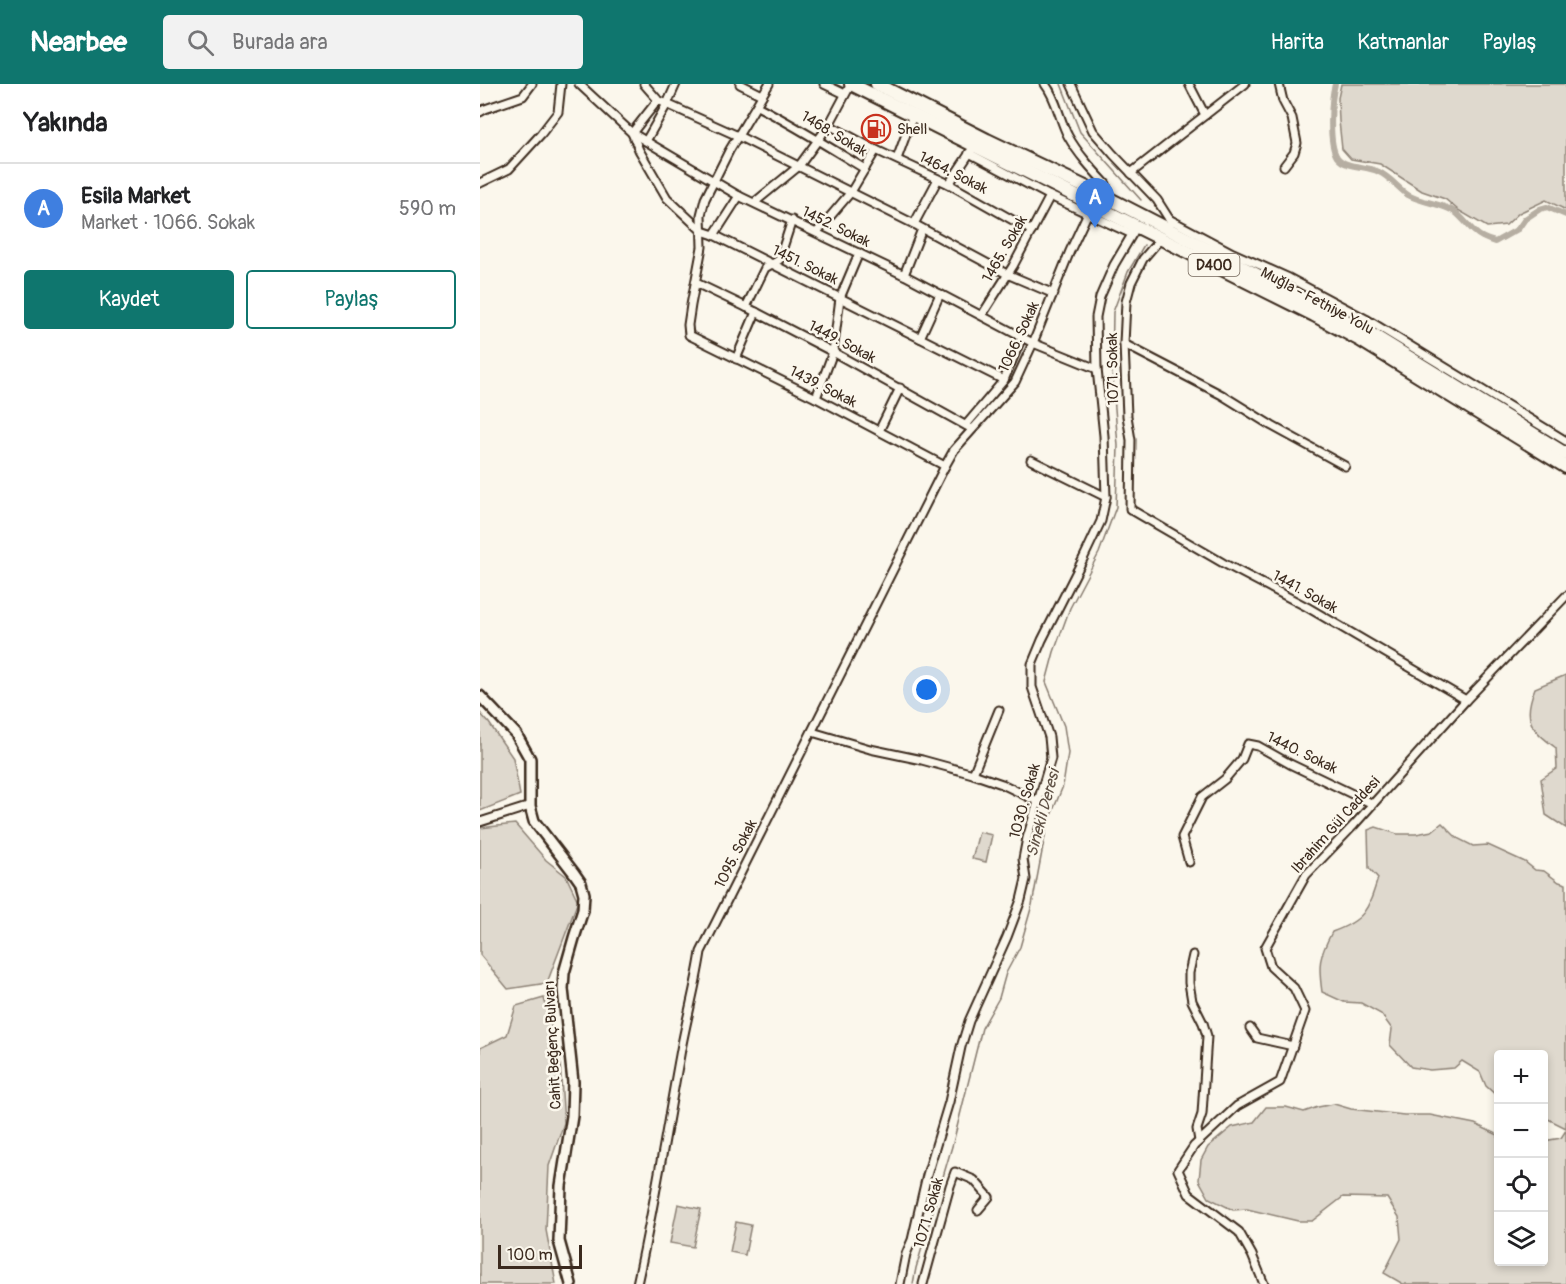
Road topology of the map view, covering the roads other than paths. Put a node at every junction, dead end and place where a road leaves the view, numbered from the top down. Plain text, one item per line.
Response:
1 (532, 84) edge
2 (561, 84) edge
3 (579, 84) edge
4 (644, 84) edge
5 (676, 84) edge
6 (740, 84) edge
7 (769, 84) edge
8 (824, 84) edge
9 (877, 84) edge
10 (1046, 84) edge
11 (1071, 84) edge
12 (1189, 84) edge
13 (1245, 84) edge
14 (1279, 84) edge
15 (849, 88) edge
16 (762, 95) junction
17 (658, 100) junction
18 (667, 104) junction
19 (757, 106) junction
20 (480, 112) edge
21 (1205, 115) junction
22 (913, 116) junction
23 (829, 125) junction
24 (632, 133) junction
25 (738, 136) junction
26 (646, 141) junction
27 (819, 141) junction
28 (876, 150) junction
29 (971, 150) junction
30 (897, 159) junction
31 (799, 166) junction
32 (1284, 166) dead end
33 (865, 169) junction
34 (1131, 173) junction
35 (938, 179) junction
36 (713, 182) junction
37 (480, 183) edge
38 (949, 184) junction
39 (851, 192) junction
40 (739, 196) junction
41 (1050, 196) junction
42 (1106, 197) junction
43 (755, 202) junction
44 (1090, 208) junction
45 (1169, 219) junction
46 (792, 220) junction
47 (914, 224) junction
48 (922, 229) junction
49 (1135, 230) junction
50 (702, 231) junction
51 (1032, 231) junction
52 (817, 232) junction
53 (1178, 234) junction
54 (714, 235) junction
55 (1161, 238) junction
56 (859, 253) junction
57 (772, 264) junction
58 (1007, 274) junction
59 (903, 275) junction
60 (696, 283) junction
61 (1287, 283) junction
62 (940, 294) junction
63 (1054, 294) junction
64 (840, 297) junction
65 (746, 307) junction
66 (756, 312) junction
67 (982, 315) junction
68 (1022, 337) junction
69 (920, 338) junction
70 (1033, 343) junction
71 (1124, 344) junction
72 (833, 352) junction
73 (736, 358) junction
74 (1097, 369) junction
75 (1004, 380) junction
76 (900, 388) junction
77 (816, 398) junction
78 (969, 427) junction
79 (879, 431) junction
80 (1566, 441) edge
81 (1566, 454) edge
82 (1031, 460) dead end
83 (945, 466) junction
84 (1344, 466) dead end
85 (1566, 467) edge
86 (1106, 498) junction
87 (1130, 509) joint
88 (1566, 596) edge
89 (480, 696) edge
90 (1466, 700) junction
91 (999, 710) dead end
92 (813, 732) junction
93 (973, 774) junction
94 (1037, 801) junction
95 (1373, 804) junction
96 (530, 806) junction
97 (480, 822) edge
98 (1189, 862) dead end
99 (1193, 955) dead end
100 (1250, 1028) dead end
101 (1293, 1046) junction
102 (1199, 1141) junction
103 (978, 1210) dead end
104 (571, 1284) edge
105 (637, 1284) edge
106 (900, 1284) edge
107 (923, 1284) edge
108 (1264, 1284) edge

1 - 20 street
2 - 37 street
3 - 24 street, 1452. Sokak
4 - 17 street
5 - 18 street
6 - 16 street
7 - 16 street
8 - 15 street
9 - 42 highway, Muğla - Fethiye Yolu / D400
10 - 42 street
11 - 34 street
12 - 21 street
13 - 21 street
14 - 32 street
15 - 22 highway, Muğla - Fethiye Yolu / D400
15 - 23 street
16 - 19 street
17 - 18 street
17 - 24 street
18 - 25 street
18 - 26 street
19 - 25 street
19 - 27 street, 1468. Sokak
21 - 34 street
22 - 29 highway, Muğla - Fethiye Yolu / D400
22 - 30 street
23 - 27 street
23 - 28 street, 1464. Sokak
24 - 26 street, 1452. Sokak
24 - 50 street, 1451. Sokak
25 - 31 street
25 - 36 street
26 - 36 street, 1452. Sokak
27 - 31 street
27 - 33 street, 1468. Sokak
28 - 30 street, 1464. Sokak
28 - 33 street
29 - 38 street
29 - 41 street
29 - 44 highway, Muğla - Fethiye Yolu / D400
30 - 35 street, 1464. Sokak
31 - 39 street
31 - 43 street
33 - 39 street
34 - 45 street
35 - 38 street, 1464. Sokak
35 - 47 street
36 - 40 street, 1452. Sokak
36 - 50 street
38 - 51 street, 1464. Sokak
39 - 47 street
39 - 52 street
40 - 43 street, 1452. Sokak
40 - 54 street
41 - 44 street
41 - 51 street, 1465. Sokak
42 - 53 highway, Muğla - Fethiye Yolu / D400
43 - 46 street, 1452. Sokak
44 - 49 highway, Muğla - Fethiye Yolu / D400
44 - 63 street, 1066. Sokak
45 - 53 street
45 - 61 street
46 - 52 street, 1452. Sokak
46 - 57 street
47 - 48 street
48 - 58 street
48 - 59 street
49 - 55 highway, Muğla - Fethiye Yolu / D400
49 - 74 street, 1030. Sokak
50 - 54 street, 1451. Sokak
50 - 60 street
51 - 58 street, 1465. Sokak
52 - 56 street, 1452. Sokak
53 - 61 highway, Muğla - Fethiye Yolu / D400
54 - 57 street, 1451. Sokak
55 - 71 street, 1071. Sokak
55 - 85 highway, Muğla - Fethiye Yolu / D400
56 - 59 street, 1452. Sokak
56 - 64 street
57 - 64 street, 1451. Sokak
57 - 65 street
58 - 63 street
58 - 67 street, 1465. Sokak
59 - 62 street, 1452. Sokak
60 - 65 street, 1449. Sokak
60 - 73 street, 1439. Sokak
61 - 80 street
61 - 81 highway, Muğla - Fethiye Yolu / D400
62 - 67 street, 1452. Sokak
62 - 69 street
63 - 70 street, 1066. Sokak
64 - 69 street, 1451. Sokak
64 - 72 street
65 - 66 street, 1449. Sokak
66 - 72 street, 1449. Sokak
66 - 73 street
67 - 68 street, 1452. Sokak
68 - 70 street, 1452. Sokak
68 - 75 street
69 - 75 street, 1451. Sokak
70 - 74 street, 1452. Sokak
70 - 78 street, 1066. Sokak
71 - 84 street
71 - 87 street, 1071. Sokak
72 - 76 street, 1449. Sokak
72 - 77 street
73 - 77 street, 1439. Sokak
74 - 86 street, 1030. Sokak
75 - 78 street
76 - 78 street, 1449. Sokak
76 - 79 street
77 - 79 street, 1439. Sokak
78 - 83 street, 1066. Sokak
79 - 83 street, 1439. Sokak
82 - 86 street
83 - 92 street, 1095. Sokak
86 - 94 street, 1030. Sokak
87 - 90 street, 1441. Sokak
88 - 90 street, Ibrahim Gül Caddesi
89 - 96 main road, Cahit Beğenç Bulvarı
90 - 95 street, Ibrahim Gül Caddesi
91 - 93 street
92 - 93 street
92 - 105 street, 1095. Sokak
93 - 94 street
94 - 106 street, 1030. Sokak
95 - 98 street, 1440. Sokak
95 - 101 street, Ibrahim Gül Caddesi
96 - 97 street
96 - 104 main road, Cahit Beğenç Bulvarı
99 - 102 street
100 - 101 street
101 - 102 street, Ibrahim Gül Caddesi
102 - 108 street, Ibrahim Gül Caddesi
103 - 107 street, 1071. Sokak

